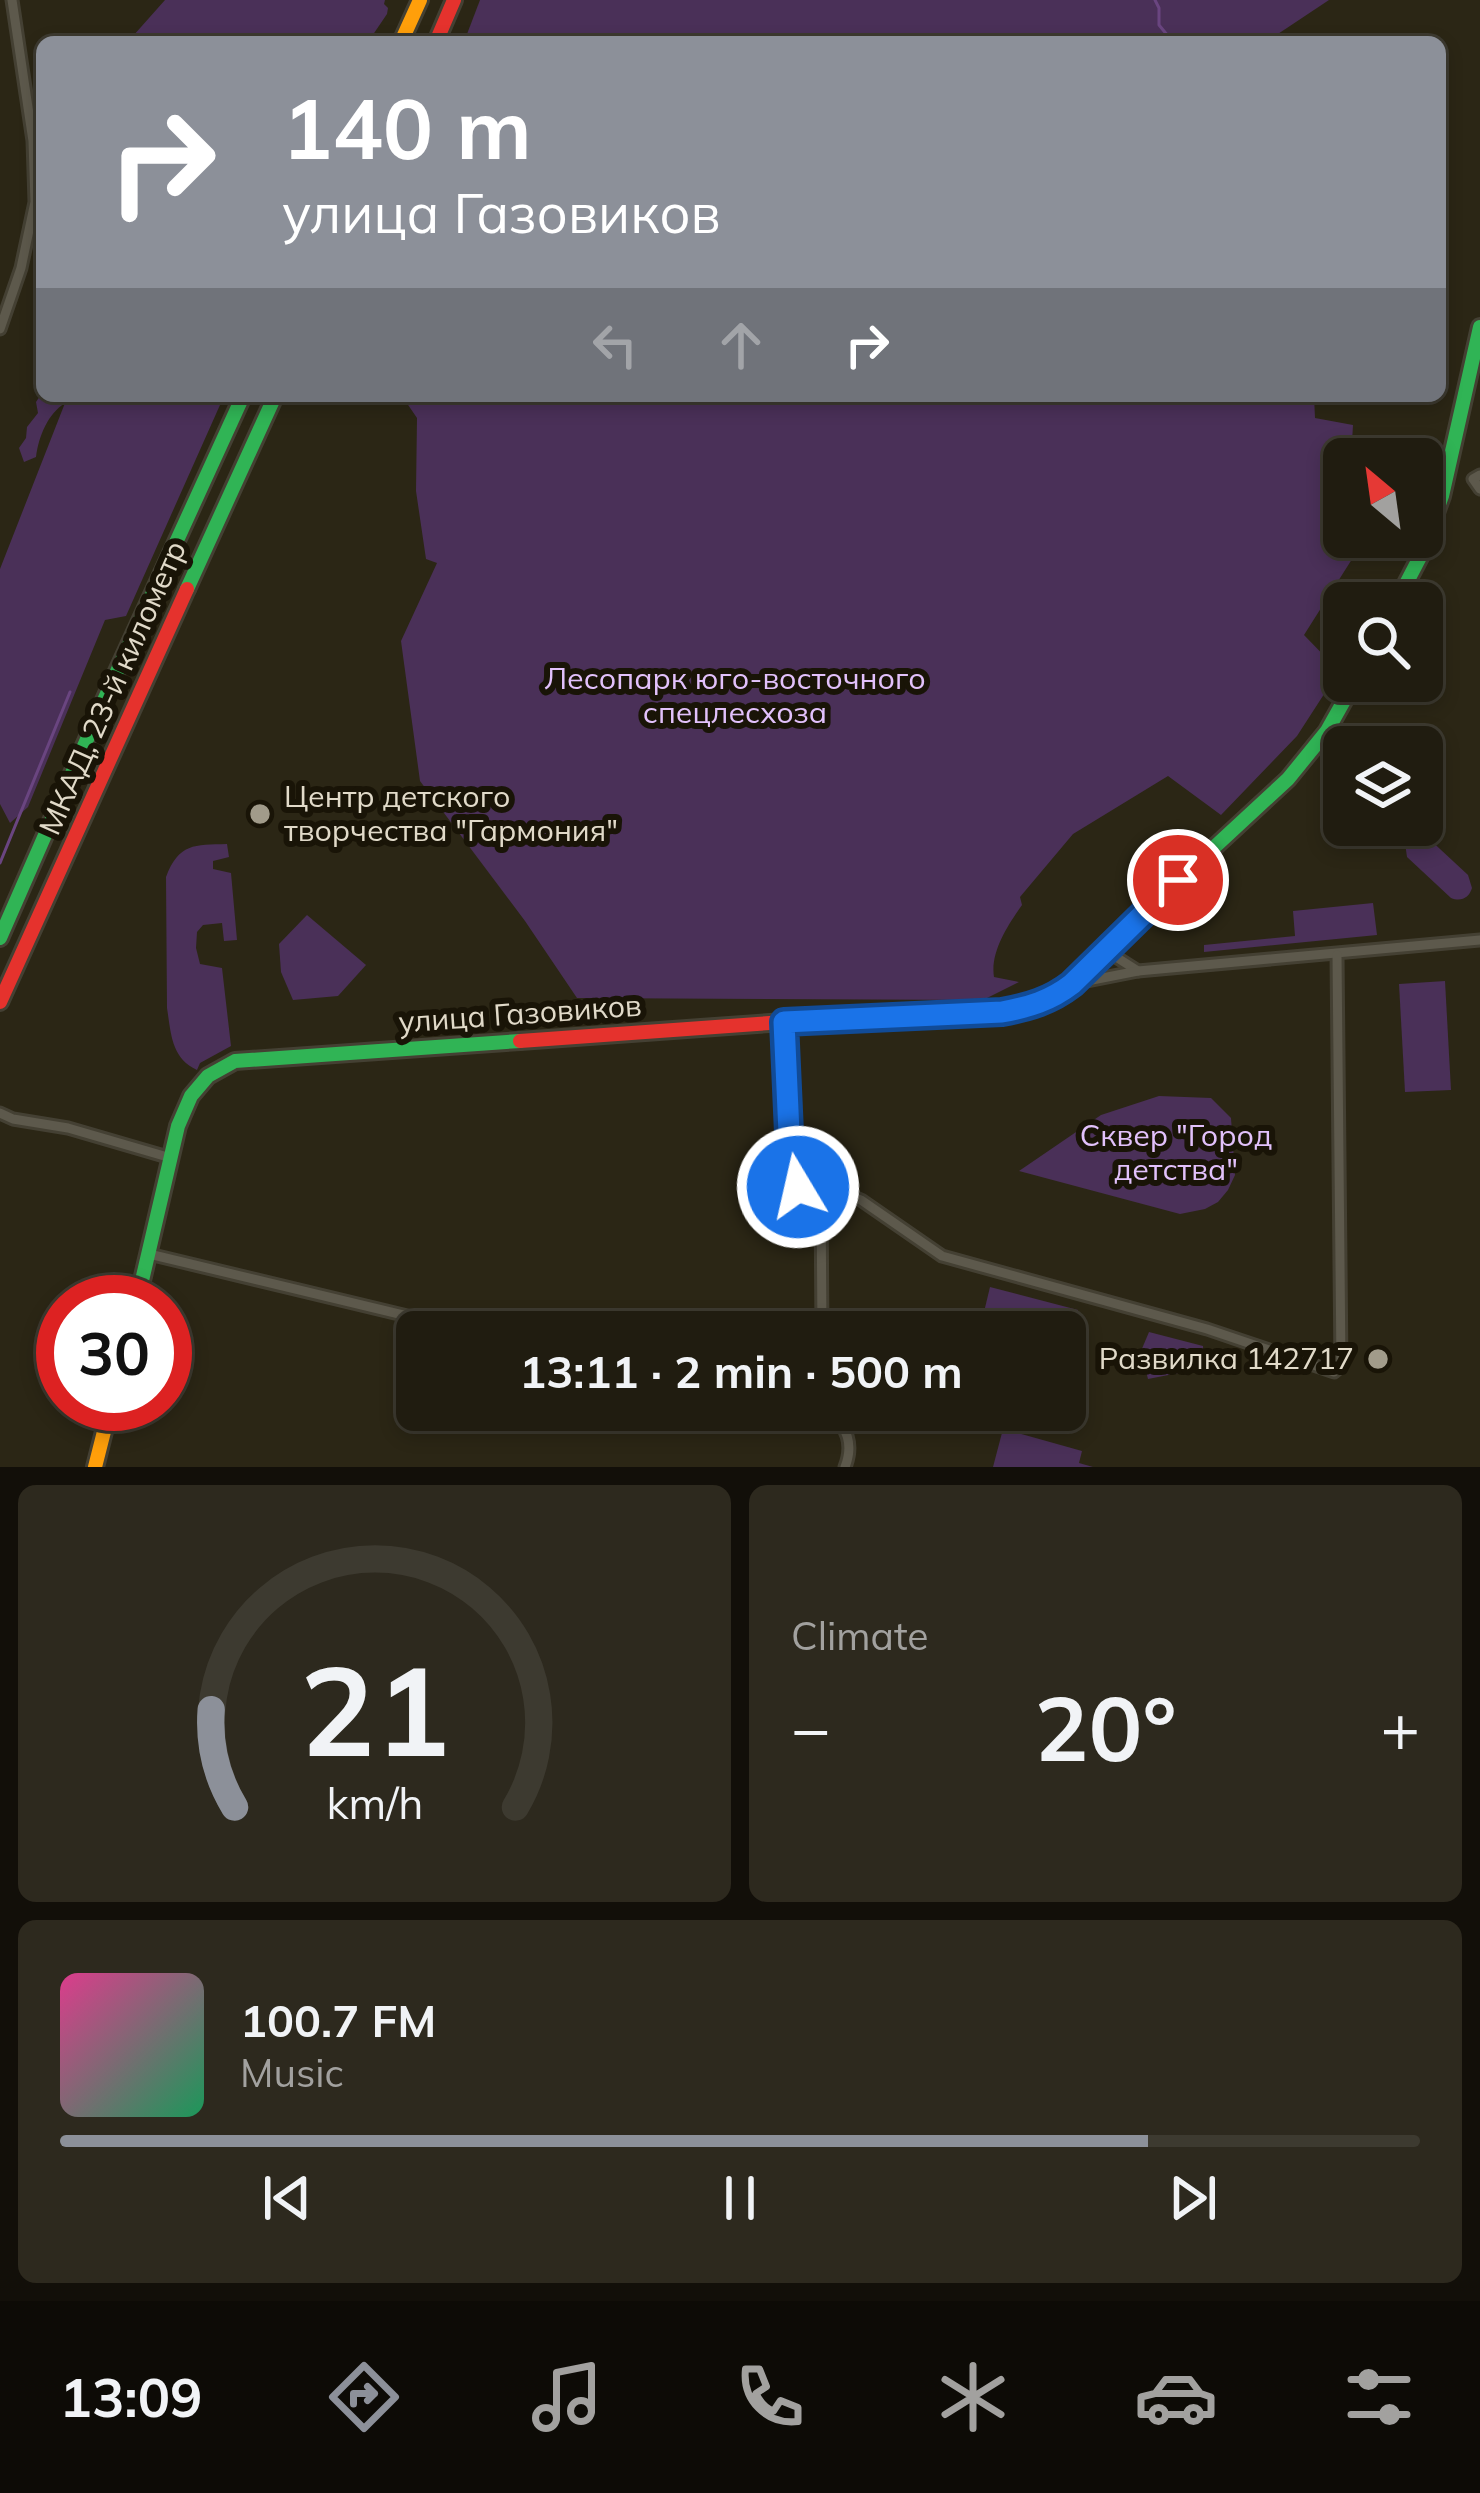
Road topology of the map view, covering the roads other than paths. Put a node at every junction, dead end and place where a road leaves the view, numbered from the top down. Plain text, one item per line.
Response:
1 (12, 0) edge
2 (420, 0) edge
3 (454, 0) edge
4 (404, 36) edge
5 (439, 36) edge
6 (1480, 327) edge
7 (0, 329) edge
8 (239, 402) edge
9 (272, 402) edge
10 (1407, 582) edge
11 (1343, 702) edge
12 (0, 938) edge
13 (1480, 940) edge
14 (1106, 950) junction
15 (1336, 955) junction
16 (1138, 971) junction
17 (1072, 984) junction
18 (0, 1002) edge
19 (784, 1022) junction
20 (0, 1113) edge
21 (171, 1158) junction
22 (821, 1192) junction
23 (149, 1254) junction
24 (143, 1275) edge
25 (822, 1311) edge
26 (396, 1313) edge
27 (104, 1431) edge
28 (845, 1431) edge
29 (95, 1467) edge
30 (845, 1467) edge

1 - 7 street
2 - 4 main road
3 - 5 main road
6 - 10 main road
8 - 12 main road, МКАД, 23-й километр
9 - 18 main road, МКАД, 23-й километр
11 - 14 main road
13 - 15 street
14 - 16 street
14 - 17 main road
15 - 16 street
15 - 22 street
16 - 17 street
17 - 19 main road, улица Газовиков
19 - 21 main road, улица Газовиков
19 - 22 street
20 - 21 street
21 - 23 main road, улица Газовиков
22 - 25 street
23 - 24 main road, улица Газовиков
23 - 26 street
27 - 29 main road
28 - 30 street

